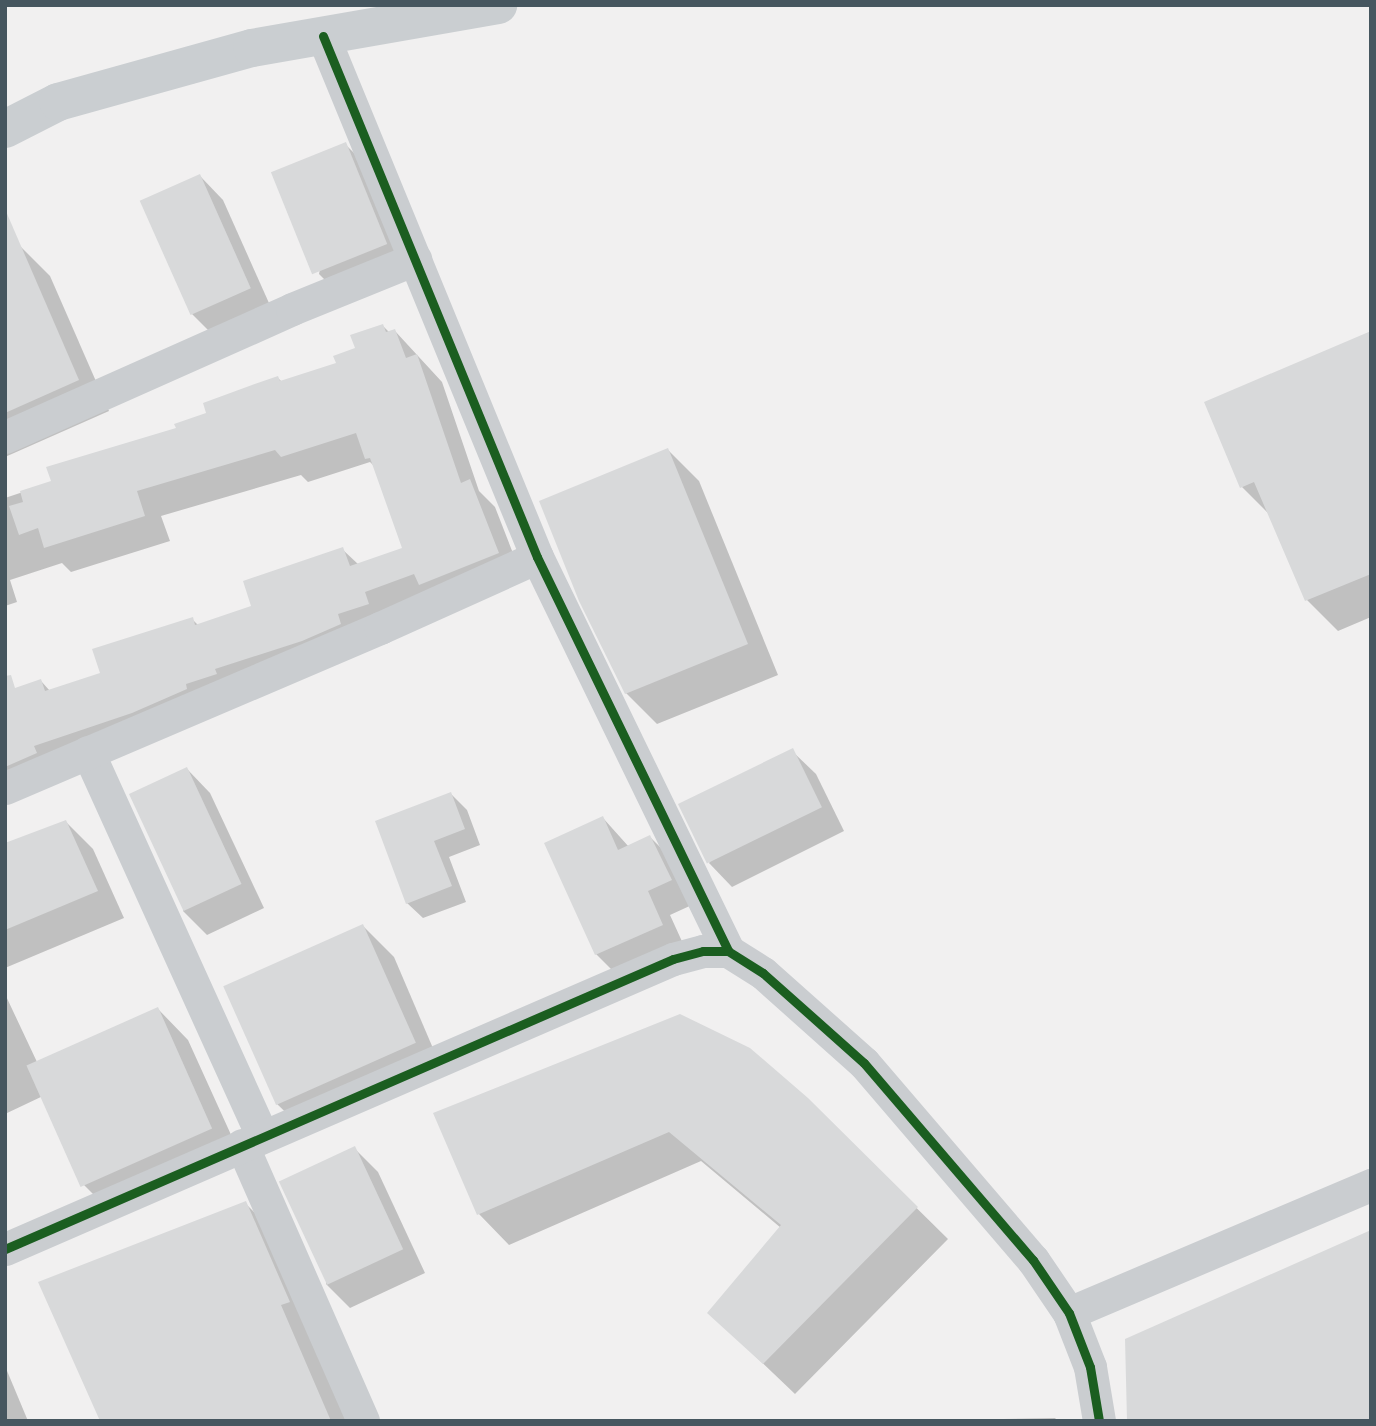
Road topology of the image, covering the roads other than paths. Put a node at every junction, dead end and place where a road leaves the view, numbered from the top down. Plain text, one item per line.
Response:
1 (498, 5) edge
2 (323, 36) junction
3 (5, 129) edge
4 (415, 259) junction
5 (5, 437) edge
6 (537, 557) junction
7 (89, 752) junction
8 (5, 789) edge
9 (729, 951) junction
10 (252, 1141) junction
11 (1371, 1185) edge
12 (8, 1239) edge
13 (1069, 1313) junction
14 (363, 1421) edge
15 (1099, 1421) edge

1 - 2 street
2 - 3 street
2 - 4 street
4 - 5 street
4 - 6 street
6 - 7 street
6 - 9 street
7 - 8 street
7 - 10 street
9 - 10 street
9 - 13 street
10 - 12 street
10 - 14 street
11 - 13 street
13 - 15 street

